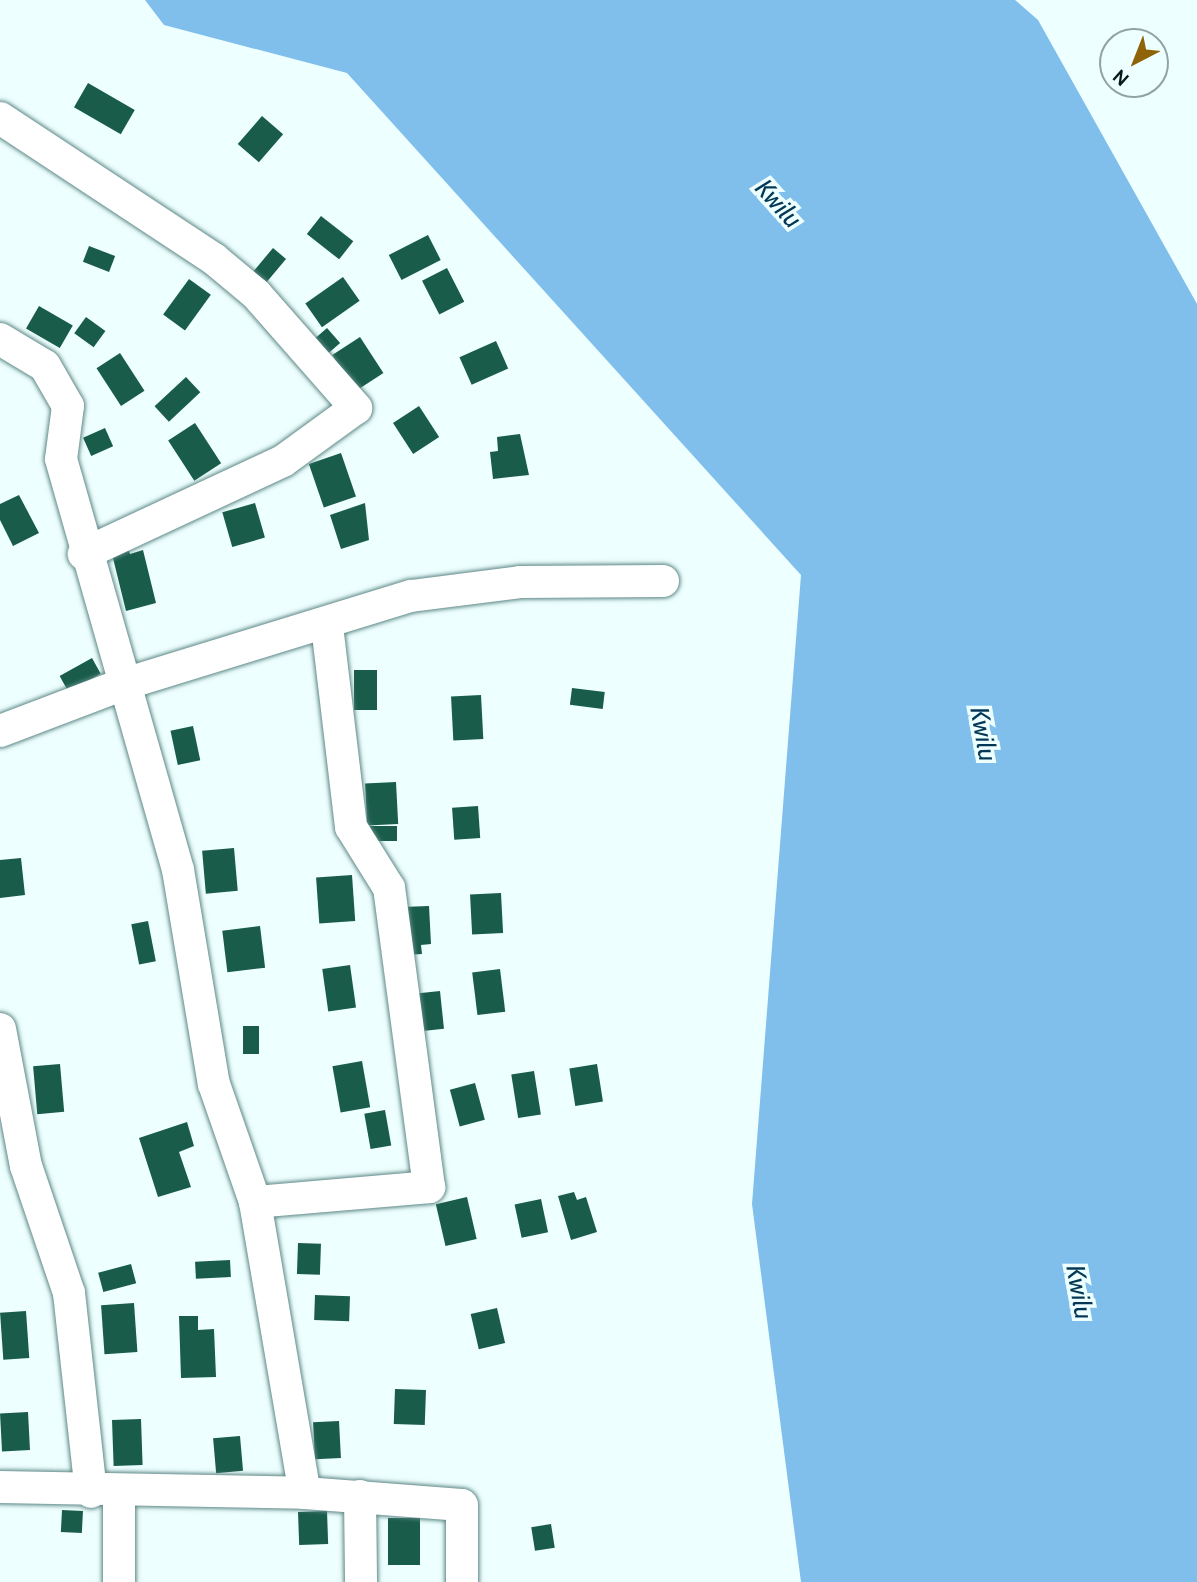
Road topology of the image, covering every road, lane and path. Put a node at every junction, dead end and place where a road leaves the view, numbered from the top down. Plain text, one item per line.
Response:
1 (0, 118) edge
2 (0, 339) edge
3 (85, 554) junction
4 (663, 581) dead end
5 (327, 625) junction
6 (121, 685) junction
7 (0, 731) edge
8 (0, 1029) edge
9 (255, 1202) junction
10 (0, 1487) edge
11 (105, 1492) junction
12 (305, 1493) junction
13 (360, 1496) junction
14 (119, 1582) edge
15 (361, 1582) edge
16 (462, 1582) edge

1 - 3 street
2 - 3 street
3 - 6 street
4 - 5 street
5 - 6 street
5 - 9 street
6 - 7 street
6 - 9 street
8 - 11 street
9 - 12 street
10 - 11 street
11 - 12 street
11 - 14 street
12 - 13 street
13 - 15 street
13 - 16 street

